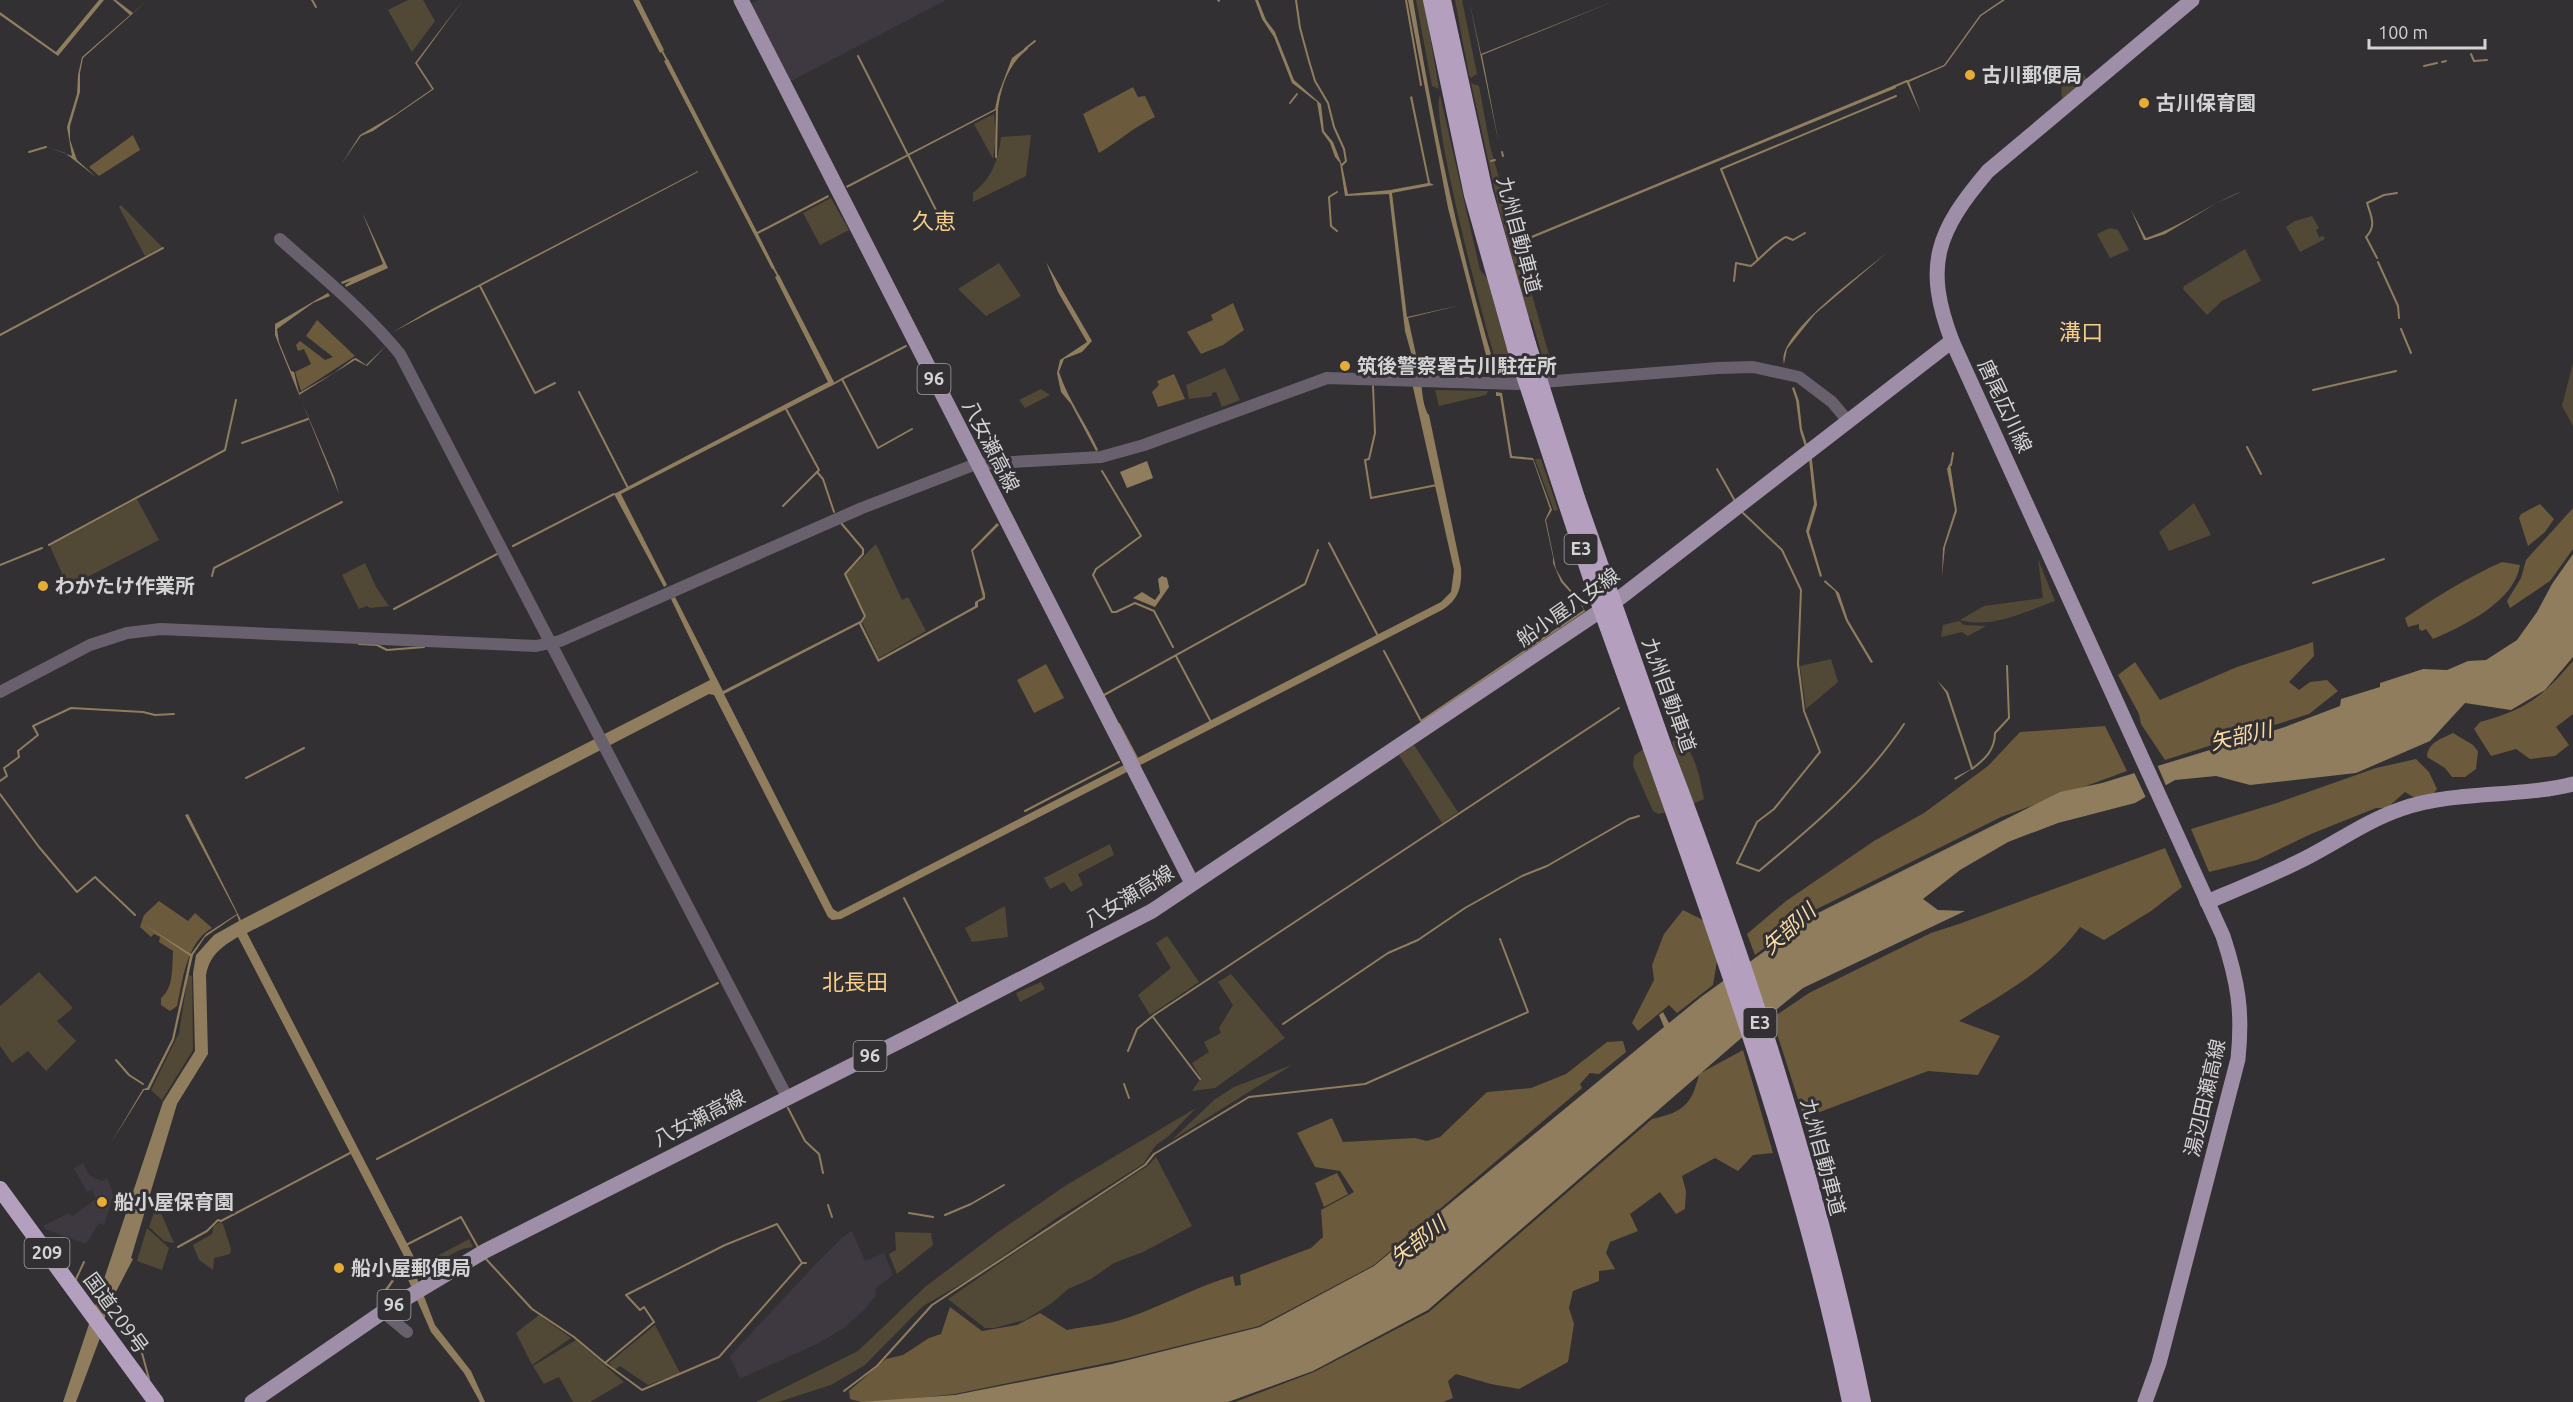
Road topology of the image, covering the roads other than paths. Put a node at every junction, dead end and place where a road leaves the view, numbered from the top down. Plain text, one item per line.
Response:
1 (741, 0) edge
2 (1431, 0) edge
3 (1443, 0) edge
4 (2192, 0) edge
5 (280, 239) dead end
6 (1952, 341) junction
7 (1521, 346) junction
8 (1848, 421) junction
9 (976, 464) junction
10 (551, 643) junction
11 (0, 692) edge
12 (2573, 784) edge
13 (1191, 884) junction
14 (2207, 902) junction
15 (787, 1097) junction
16 (0, 1189) edge
17 (383, 1312) junction
18 (407, 1332) dead end
19 (1846, 1353) junction
20 (156, 1402) edge
21 (252, 1402) edge
22 (1850, 1402) edge
23 (1863, 1402) edge
24 (2145, 1402) edge

1 - 9 main road, 八女瀬高線 / 96
2 - 7 highway, 九州自動車道 / E3
3 - 7 highway, 九州自動車道 / E3
4 - 6 main road, 唐尾広川線
5 - 10 street
6 - 8 main road, 船小屋八女線
6 - 14 main road, 唐尾広川線
7 - 19 highway, 九州自動車道 / E3, bridge
8 - 9 street
8 - 13 main road, 船小屋八女線
9 - 10 street
9 - 13 main road, 八女瀬高線 / 96
10 - 11 street
10 - 15 street
12 - 14 main road
13 - 15 main road, 八女瀬高線 / 96
14 - 24 main road, 湯辺田瀬高線
15 - 17 main road, 八女瀬高線 / 96
16 - 20 highway, 国道209号 / 209
17 - 18 street
17 - 21 main road, 八女瀬高線 / 96
19 - 22 highway, 九州自動車道 / E3
19 - 23 highway, 九州自動車道 / E3

